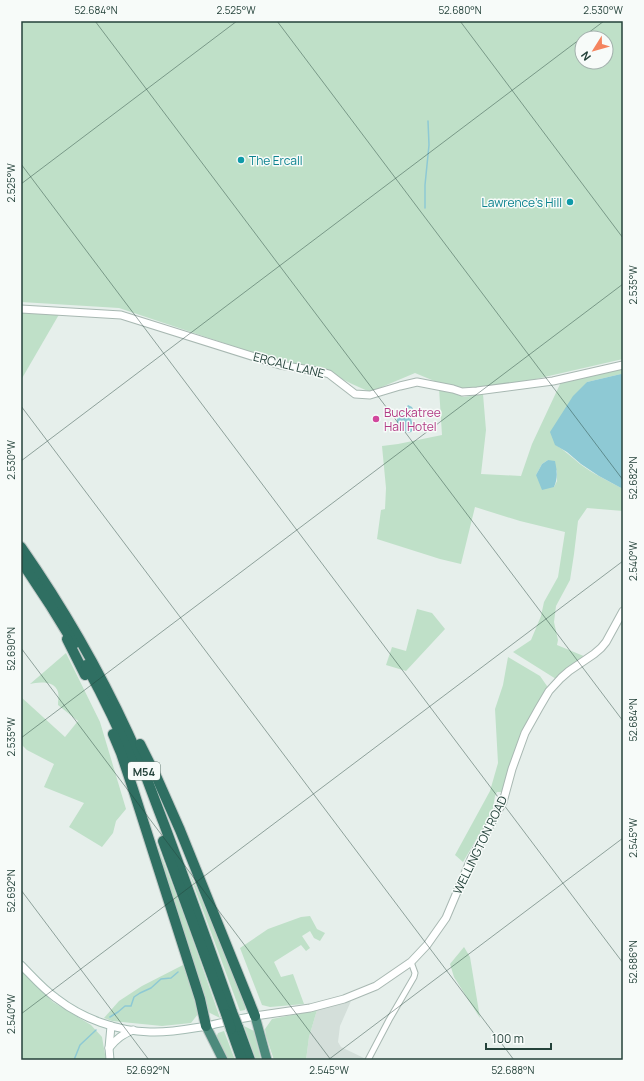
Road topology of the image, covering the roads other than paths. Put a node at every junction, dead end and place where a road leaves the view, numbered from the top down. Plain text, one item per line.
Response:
1 (21, 309) edge
2 (623, 365) edge
3 (21, 547) edge
4 (21, 561) edge
5 (50, 605) junction
6 (623, 611) edge
7 (108, 693) junction
8 (411, 962) junction
9 (21, 965) edge
10 (229, 1013) junction
11 (255, 1016) junction
12 (111, 1026) junction
13 (206, 1026) junction
14 (234, 1028) junction
15 (133, 1030) junction
16 (109, 1048) junction
17 (110, 1060) edge
18 (223, 1060) edge
19 (242, 1060) edge
20 (250, 1060) edge
21 (267, 1060) edge
22 (368, 1060) edge

1 - 2 street, ERCALL LANE
3 - 7 highway, M54
4 - 5 highway, M54
5 - 10 highway, M54
5 - 13 highway, M54
6 - 8 street, WELLINGTON ROAD
7 - 10 highway, M54
7 - 11 highway, M54
8 - 11 street, WELLINGTON ROAD
8 - 22 street
9 - 12 street, WELLINGTON ROAD
10 - 14 highway, M54, bridge
11 - 13 street, WELLINGTON ROAD
11 - 21 highway
12 - 15 street, WELLINGTON ROAD
12 - 16 street
13 - 15 street, WELLINGTON ROAD
13 - 18 highway
14 - 19 highway, M54
14 - 20 highway, M54
15 - 16 street
16 - 17 street

